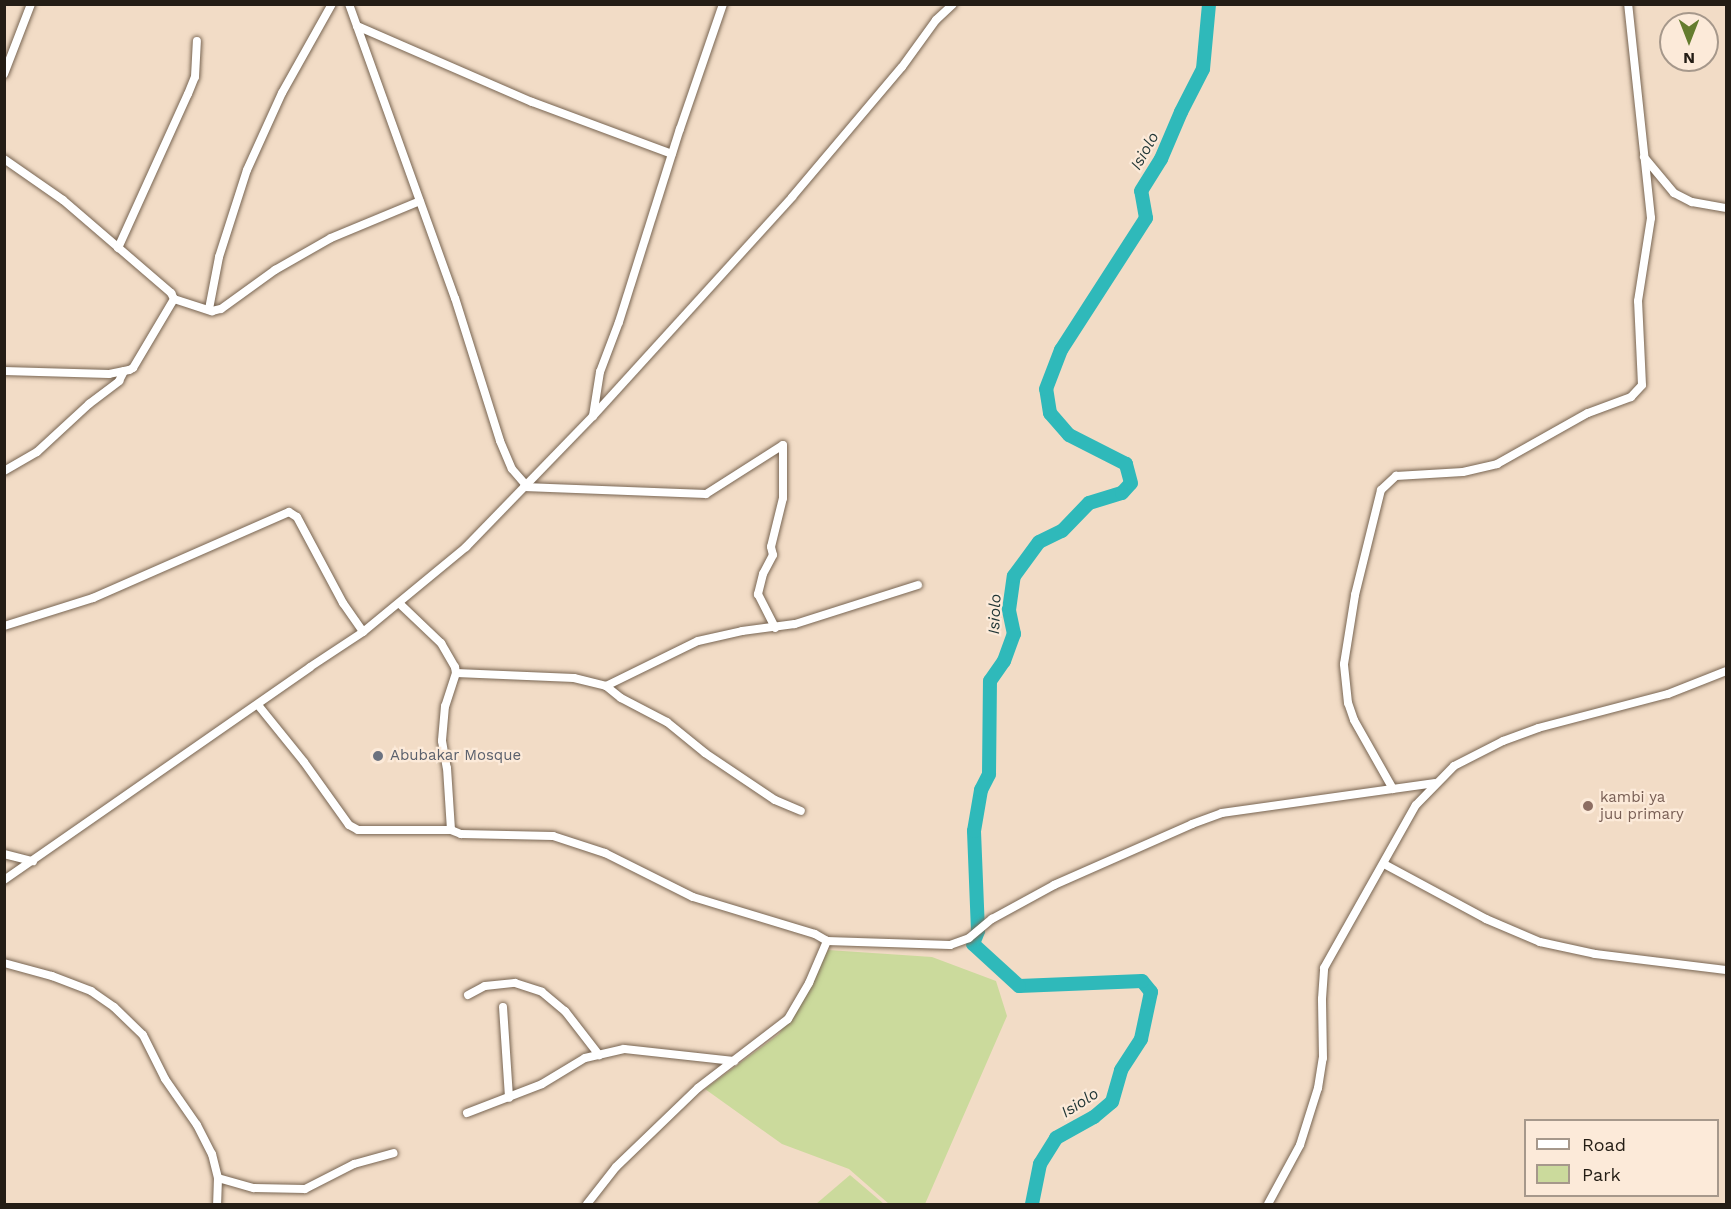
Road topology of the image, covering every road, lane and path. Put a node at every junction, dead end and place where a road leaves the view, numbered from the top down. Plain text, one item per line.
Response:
1 (31, 4) edge
2 (332, 4) edge
3 (349, 4) edge
4 (723, 4) edge
5 (953, 4) edge
6 (1628, 4) edge
7 (357, 26) junction
8 (197, 42) dead end
9 (4, 74) edge
10 (672, 154) junction
11 (1644, 157) junction
12 (4, 159) edge
13 (420, 201) junction
14 (1726, 208) edge
15 (118, 248) junction
16 (174, 299) junction
17 (209, 309) junction
18 (4, 371) edge
19 (124, 371) junction
20 (594, 416) junction
21 (4, 471) edge
22 (525, 486) junction
23 (918, 585) dead end
24 (400, 604) junction
25 (4, 626) edge
26 (775, 627) junction
27 (363, 632) junction
28 (1726, 671) edge
29 (456, 674) junction
30 (606, 686) junction
31 (258, 705) junction
32 (1435, 783) junction
33 (1393, 789) junction
34 (801, 812) dead end
35 (451, 830) junction
36 (4, 854) edge
37 (33, 861) junction
38 (1384, 864) junction
39 (4, 880) edge
40 (827, 941) junction
41 (4, 963) edge
42 (1726, 970) edge
43 (468, 995) dead end
44 (503, 1007) dead end
45 (599, 1055) junction
46 (734, 1061) junction
47 (509, 1098) junction
48 (467, 1113) dead end
49 (394, 1153) dead end
50 (218, 1178) junction
51 (217, 1204) edge
52 (587, 1204) edge
53 (1268, 1204) edge

1 - 9 street
2 - 17 street
3 - 7 street
4 - 10 street
5 - 20 street
6 - 11 street
7 - 10 street
7 - 13 street
8 - 15 street
10 - 20 street
11 - 14 street
11 - 33 street
12 - 15 street
13 - 17 street
13 - 22 street
15 - 16 street
16 - 17 street
16 - 19 street
18 - 19 street
19 - 21 street
20 - 22 street
22 - 24 street
22 - 26 street
23 - 26 street
24 - 27 street
24 - 29 street
25 - 27 street
26 - 30 street
27 - 31 street
28 - 32 street
29 - 30 street
29 - 35 street
30 - 34 street
31 - 35 street
31 - 37 street
32 - 33 street
32 - 38 street
33 - 40 street
35 - 40 street
36 - 37 street
37 - 39 street
38 - 42 street
38 - 53 street
40 - 46 street
41 - 50 street
43 - 45 street
44 - 47 street
45 - 46 street
45 - 47 street
46 - 52 street
47 - 48 street
49 - 50 street
50 - 51 street

